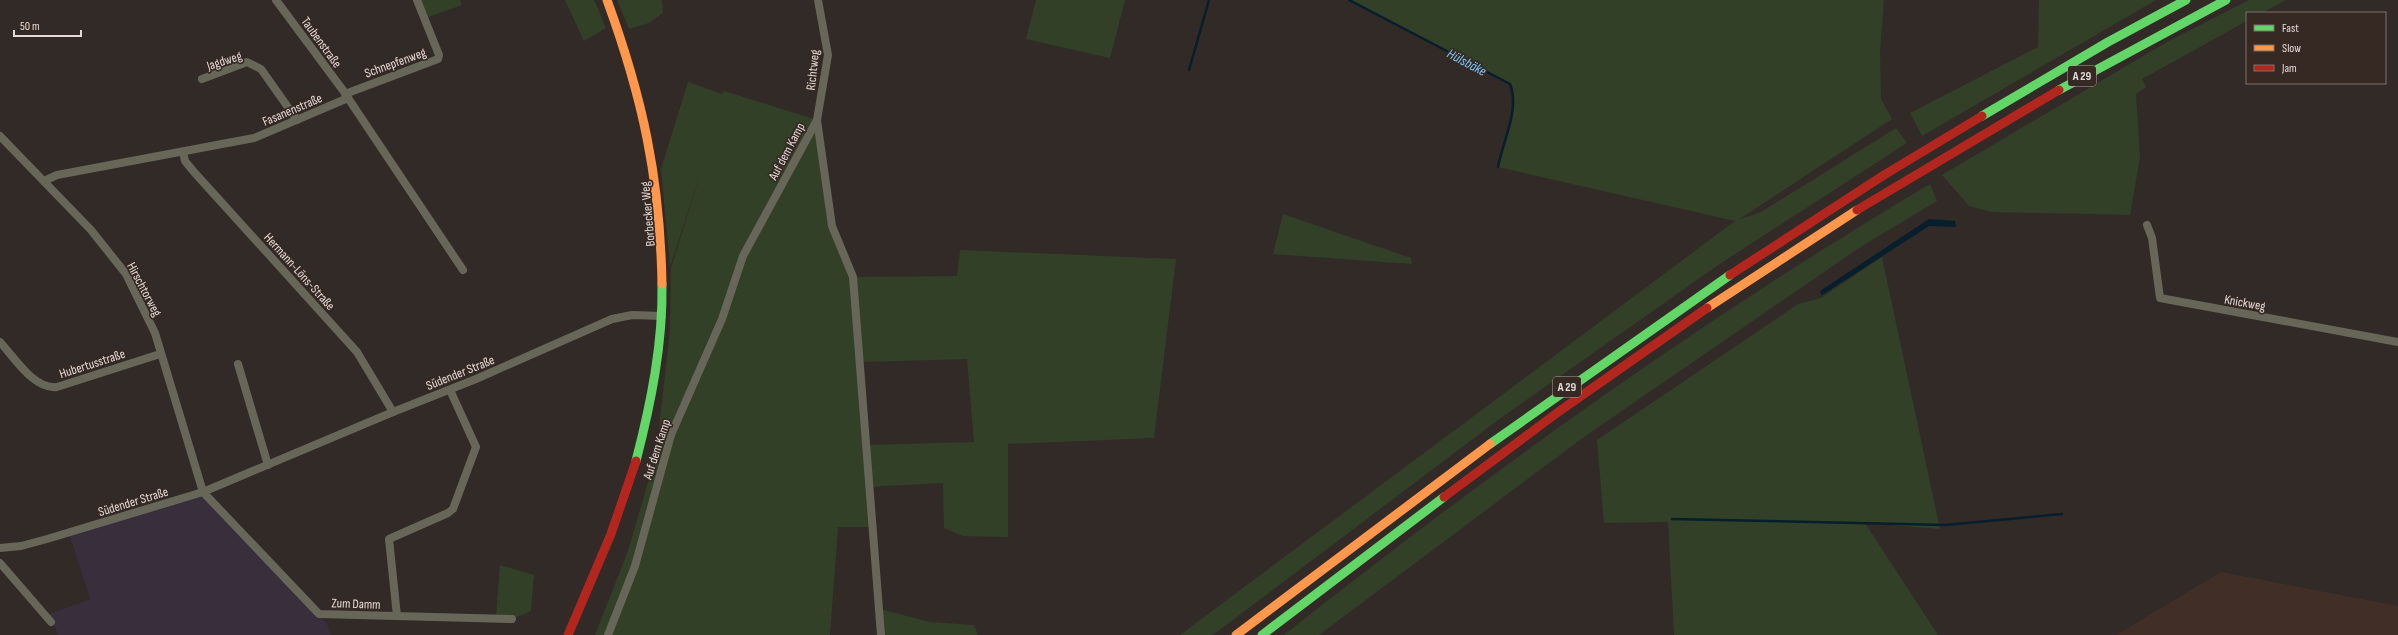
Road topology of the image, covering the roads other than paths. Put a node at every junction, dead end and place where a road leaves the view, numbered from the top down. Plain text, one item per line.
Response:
1 (276, 0) edge
2 (417, 0) edge
3 (607, 0) edge
4 (818, 0) edge
5 (2186, 0) edge
6 (2226, 0) edge
7 (202, 79) dead end
8 (347, 96) junction
9 (297, 120) junction
10 (817, 120) junction
11 (0, 136) edge
12 (183, 152) junction
13 (44, 181) junction
14 (2147, 225) dead end
15 (463, 270) dead end
16 (662, 316) junction
17 (0, 342) edge
18 (2398, 342) edge
19 (160, 354) junction
20 (238, 364) dead end
21 (450, 390) junction
22 (392, 412) junction
23 (268, 465) junction
24 (203, 492) junction
25 (0, 548) edge
26 (0, 563) edge
27 (397, 616) junction
28 (512, 619) dead end
29 (51, 622) dead end
30 (568, 635) edge
31 (608, 635) edge
32 (881, 635) edge
33 (1236, 635) edge
34 (1262, 635) edge

1 - 8 street, Taubenstraße
2 - 8 street, Schnepfenweg
3 - 16 main road, Borbecker Weg
4 - 10 street, Richtweg
5 - 33 main road, A 29
6 - 34 main road, A 29
7 - 9 street, Jagdweg
8 - 9 street, Fasanenstraße
8 - 15 street
9 - 12 street, Fasanenstraße
10 - 31 street, Auf dem Kamp
10 - 32 street, Auf dem Kamp
11 - 13 street, Hirschtorweg
12 - 13 street, Fasanenstraße
12 - 22 street, Hermann-Löns-Straße
13 - 19 street, Hirschtorweg
14 - 18 street, Knickweg
16 - 21 street, Südender Straße
16 - 30 main road, Borbecker Weg
17 - 19 street, Hubertusstraße
19 - 24 street, Hirschtorweg
20 - 23 street
21 - 22 street, Südender Straße
21 - 27 street
22 - 23 street, Südender Straße
23 - 24 street, Südender Straße
24 - 25 street, Südender Straße
24 - 27 street, Zum Damm
26 - 29 street
27 - 28 street, Zum Damm

